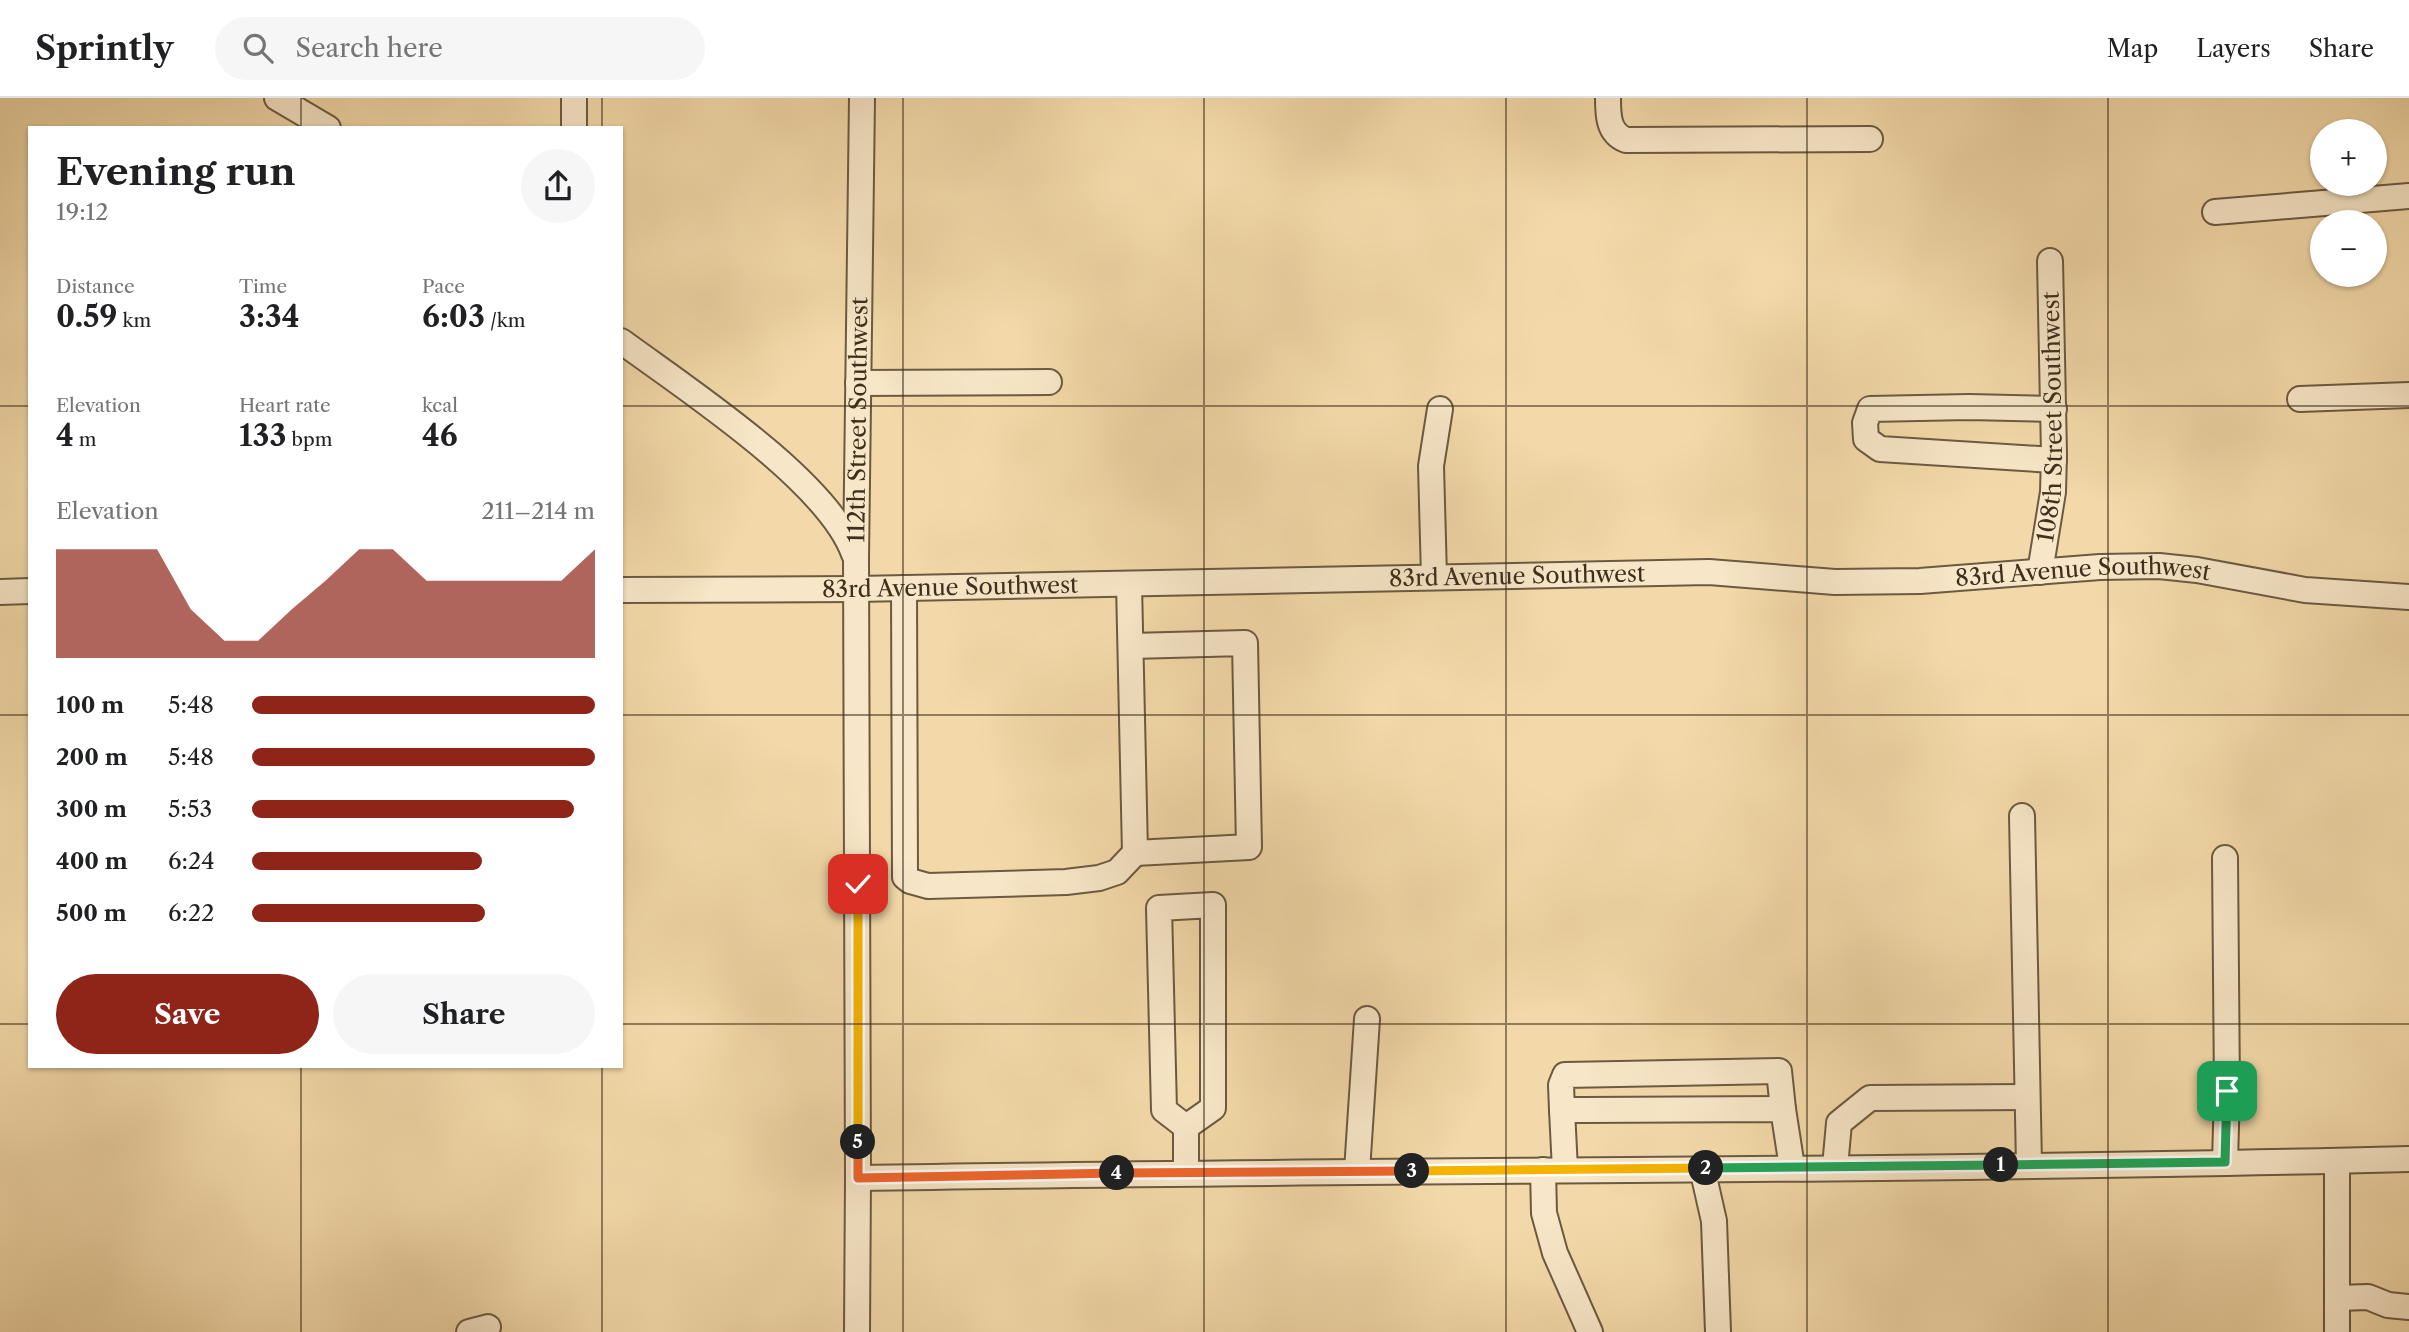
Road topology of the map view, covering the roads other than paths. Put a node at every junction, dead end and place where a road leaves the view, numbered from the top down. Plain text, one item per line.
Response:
1 (277, 98) edge
2 (574, 98) edge
3 (862, 98) edge
4 (1608, 98) edge
5 (316, 125) edge
6 (574, 126) edge
7 (1870, 139) dead end
8 (2409, 196) edge
9 (2215, 212) dead end
10 (2050, 261) dead end
11 (623, 342) edge
12 (1049, 382) dead end
13 (858, 383) junction
14 (2409, 395) edge
15 (2300, 399) dead end
16 (2054, 408) junction
17 (1440, 409) dead end
18 (2054, 460) junction
19 (856, 558) junction
20 (2040, 572) junction
21 (1434, 577) junction
22 (1129, 584) junction
23 (904, 588) junction
24 (857, 589) junction
25 (623, 590) edge
26 (0, 592) edge
27 (28, 592) edge
28 (2409, 597) edge
29 (1131, 646) junction
30 (2022, 816) dead end
31 (1135, 853) junction
32 (2225, 858) dead end
33 (1367, 1019) dead end
34 (2027, 1097) junction
35 (1783, 1109) junction
36 (1562, 1110) junction
37 (1186, 1127) junction
38 (2409, 1159) edge
39 (2337, 1161) junction
40 (2225, 1162) junction
41 (2029, 1165) junction
42 (1792, 1167) junction
43 (1835, 1167) junction
44 (1702, 1168) junction
45 (1554, 1170) junction
46 (1357, 1171) junction
47 (1186, 1172) junction
48 (858, 1178) junction
49 (2337, 1298) junction
50 (2409, 1307) edge
51 (856, 1332) edge
52 (1590, 1332) edge
53 (1718, 1332) edge
54 (2337, 1332) edge

1 - 5 street
2 - 6 street
3 - 13 street, 112th Street Southwest
4 - 7 street
8 - 9 street
10 - 16 street, 108th Street Southwest
11 - 19 street
12 - 13 street
13 - 19 street, 112th Street Southwest
14 - 15 street
16 - 18 street, 108th Street Southwest
16 - 18 street
17 - 21 street
18 - 20 street, 108th Street Southwest
19 - 24 street, 112th Street Southwest
20 - 21 street, 83rd Avenue Southwest
20 - 28 street, 83rd Avenue Southwest
21 - 22 street, 83rd Avenue Southwest
22 - 23 street, 83rd Avenue Southwest
22 - 29 street
23 - 24 street, 83rd Avenue Southwest
23 - 31 street
24 - 25 street, 83rd Avenue Southwest
24 - 48 street, 112th Street Southwest
26 - 27 street
29 - 31 street
29 - 31 street
30 - 34 street
32 - 40 street
33 - 46 street
34 - 41 street
34 - 43 street
35 - 36 street
35 - 36 street
35 - 42 street
36 - 45 street
37 - 37 street
37 - 47 street
38 - 39 street
39 - 40 street
39 - 49 street
40 - 41 street
41 - 43 street
42 - 43 street
42 - 44 street
44 - 45 street
44 - 53 street
45 - 46 street
45 - 52 street
46 - 47 street
47 - 48 street
48 - 51 street, 112th Street Southwest
49 - 50 street
49 - 54 street

